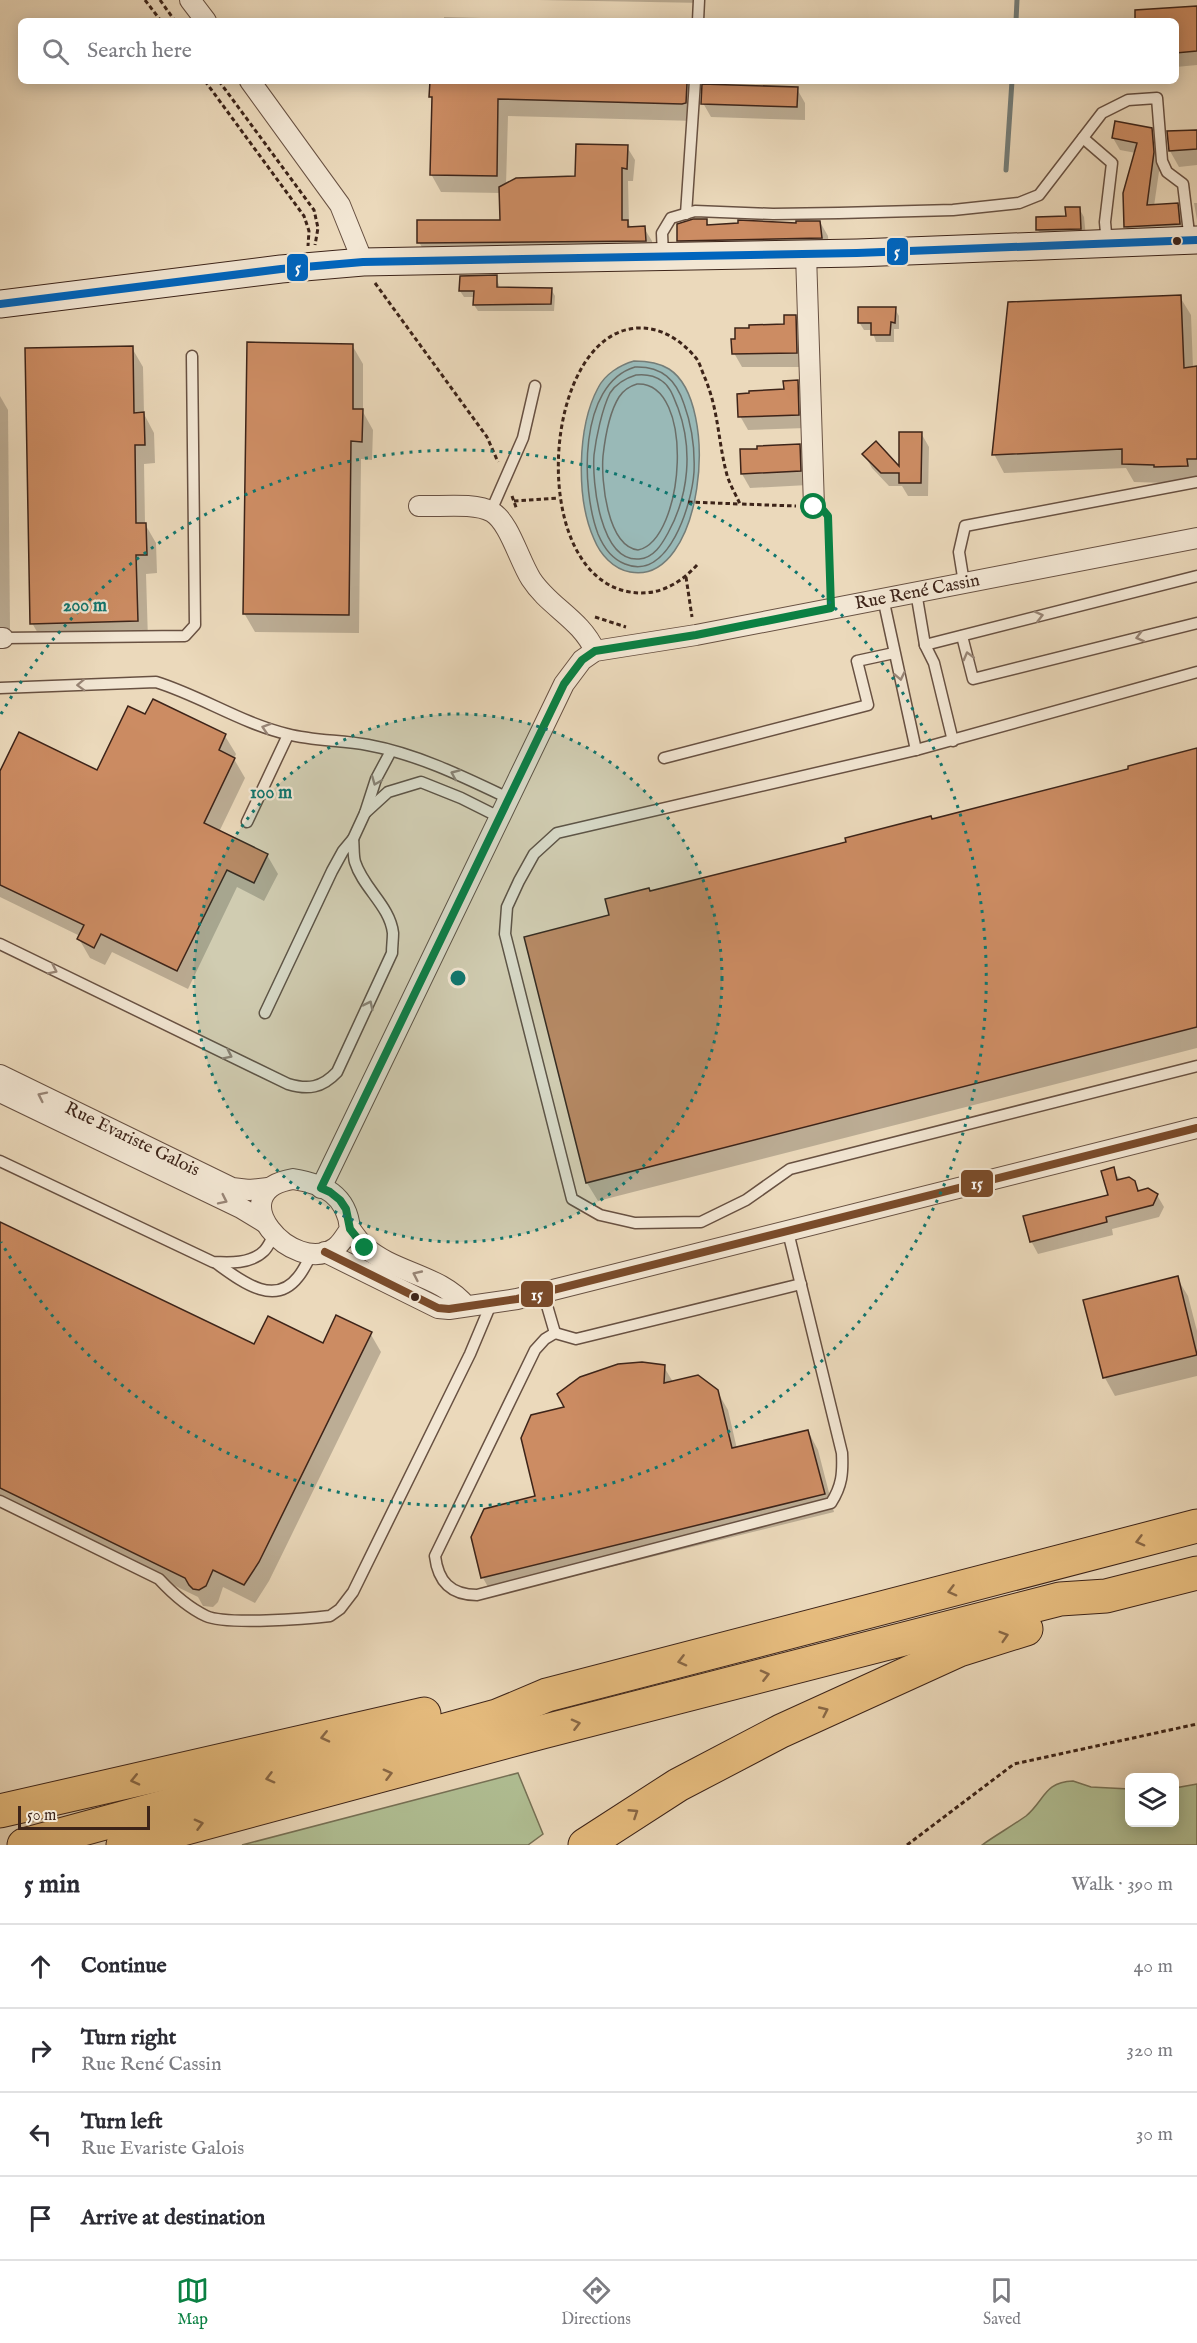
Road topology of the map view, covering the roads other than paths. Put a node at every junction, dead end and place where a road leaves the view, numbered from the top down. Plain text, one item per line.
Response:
1 (190, 0) edge
2 (699, 0) edge
3 (204, 18) edge
4 (699, 18) edge
5 (252, 84) edge
6 (695, 84) edge
7 (1083, 138) junction
8 (686, 214) junction
9 (1194, 241) edge
10 (1107, 244) junction
11 (806, 254) junction
12 (663, 256) junction
13 (369, 272) junction
14 (0, 304) edge
15 (192, 356) dead end
16 (535, 386) dead end
17 (1197, 482) edge
18 (419, 506) dead end
19 (814, 507) road end
20 (491, 511) junction
21 (1197, 538) edge
22 (1197, 576) edge
23 (964, 583) junction
24 (916, 592) junction
25 (883, 598) junction
26 (1197, 623) edge
27 (962, 636) junction
28 (2, 638) edge
29 (926, 645) junction
30 (595, 651) junction
31 (894, 653) junction
32 (1197, 672) edge
33 (0, 688) edge
34 (288, 735) junction
35 (953, 741) junction
36 (916, 750) junction
37 (391, 751) junction
38 (664, 758) dead end
39 (508, 798) junction
40 (365, 813) junction
41 (499, 817) junction
42 (248, 822) dead end
43 (353, 839) junction
44 (0, 944) edge
45 (265, 1013) dead end
46 (1197, 1066) edge
47 (0, 1075) edge
48 (0, 1092) edge
49 (1197, 1128) edge
50 (0, 1161) edge
51 (268, 1188) junction
52 (321, 1188) junction
53 (269, 1228) junction
54 (350, 1229) junction
55 (788, 1232) junction
56 (319, 1252) junction
57 (213, 1262) junction
58 (801, 1284) junction
59 (543, 1292) junction
60 (491, 1304) junction
61 (466, 1306) junction
62 (555, 1333) junction
63 (0, 1501) edge
64 (1197, 1526) edge
65 (1197, 1573) edge
66 (1107, 1596) junction
67 (547, 1695) junction
68 (0, 1811) edge
69 (24, 1845) edge
70 (123, 1845) edge
71 (585, 1845) edge

1 - 3 street
2 - 4 lane
5 - 13 street
6 - 8 lane
7 - 8 lane
7 - 9 lane
7 - 10 lane
8 - 12 lane
9 - 10 street
10 - 11 street
11 - 12 street
11 - 19 street
12 - 13 street
13 - 14 street
15 - 28 lane
16 - 20 lane
17 - 23 lane
18 - 20 street
20 - 30 street
21 - 23 street, Rue René Cassin
27 -> 22 lane
23 - 24 street, Rue René Cassin
24 - 25 street, Rue René Cassin
24 - 29 lane
25 - 30 street, Rue René Cassin
25 - 31 lane
26 -> 27 lane
27 - 29 lane
29 - 35 lane
30 - 39 street
31 -> 36 lane
31 - 38 lane
32 - 35 lane
34 -> 33 lane
34 - 37 lane
34 - 42 lane
35 - 36 lane
36 - 46 lane
39 -> 37 lane
37 -> 40 lane
39 - 41 street
40 - 41 lane
40 - 43 lane
41 - 52 street
44 -> 43 lane
43 - 45 lane
51 -> 47 street, Rue Evariste Galois
48 -> 53 street, Rue Evariste Galois
49 - 55 street
50 - 57 lane
51 - 52 street, Rue Evariste Galois
51 - 53 street
52 - 54 street, Rue Evariste Galois
53 - 56 street, Rue Evariste Galois
53 - 57 lane
54 - 56 street
61 -> 54 street, Rue Evariste Galois
55 - 58 lane
55 - 59 street
56 - 57 lane
56 - 61 street, Rue Evariste Galois
58 - 62 lane
58 - 62 lane
59 - 60 street
59 - 62 lane
60 - 61 street
60 - 63 lane
64 -> 67 highway
65 - 66 highway
70 -> 66 highway
71 -> 66 highway
67 -> 68 highway
67 -> 69 highway

